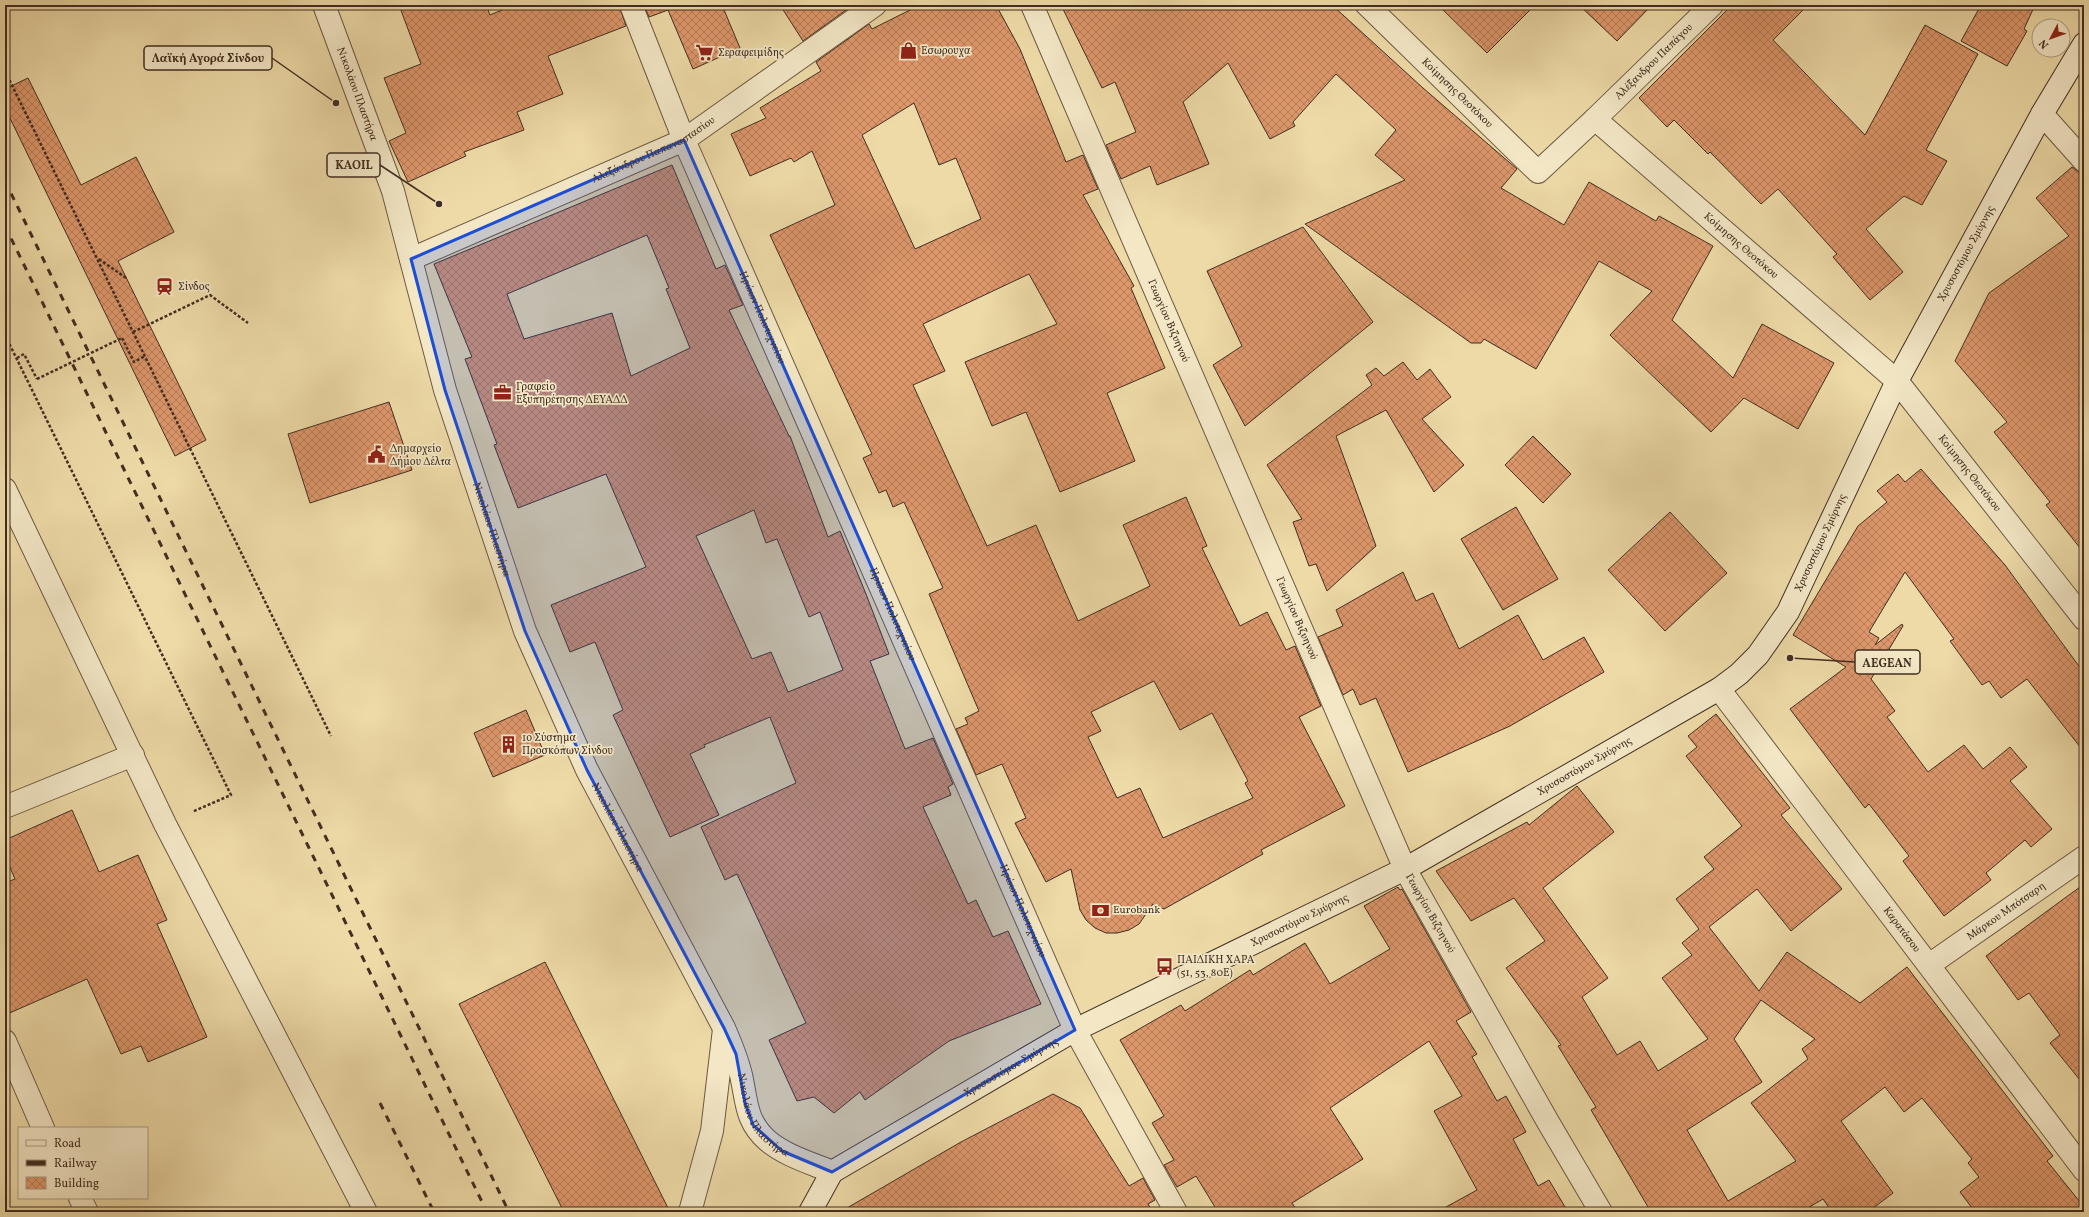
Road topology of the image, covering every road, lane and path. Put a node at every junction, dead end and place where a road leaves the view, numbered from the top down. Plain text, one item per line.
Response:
1 (324, 5) edge
2 (631, 5) edge
3 (875, 5) edge
4 (1032, 5) edge
5 (1367, 5) edge
6 (1712, 5) edge
7 (2084, 44) edge
8 (5, 70) edge
9 (2042, 114) junction
10 (1595, 119) junction
11 (684, 140) junction
12 (2084, 161) edge
13 (97, 258) junction
14 (412, 260) junction
15 (126, 278) dead end
16 (248, 323) dead end
17 (133, 332) junction
18 (5, 335) edge
19 (145, 356) junction
20 (17, 358) junction
21 (1897, 381) junction
22 (5, 489) edge
23 (2084, 619) edge
24 (1719, 689) junction
25 (331, 736) dead end
26 (133, 755) junction
27 (5, 807) edge
28 (165, 824) junction
29 (2084, 857) edge
30 (1405, 868) junction
31 (1929, 965) junction
32 (724, 1028) junction
33 (1075, 1030) junction
34 (5, 1040) edge
35 (44, 1127) edge
36 (2084, 1170) edge
37 (832, 1172) junction
38 (80, 1199) edge
39 (87, 1212) edge
40 (366, 1212) edge
41 (690, 1212) edge
42 (810, 1212) edge
43 (1176, 1212) edge
44 (1601, 1212) edge

1 - 14 street, Νικολάου Πλαστήρα
2 - 11 street, Ηρώων Πολυτεχνείου
3 - 11 street, Αλεξάνδρου Παπαναστασίου
4 - 30 street, Γεωργίου Βιζυηνού
5 - 10 street, Κοίμησης Θεοτόκου
6 - 10 street, Αλέξανδρου Παπάγου
7 - 9 street, Χρυσοστόμου Σμύρνης
8 - 13 path
9 - 12 street
9 - 21 street, Χρυσοστόμου Σμύρνης
10 - 21 street, Κοίμησης Θεοτόκου
11 - 14 street, Αλεξάνδρου Παπαναστασίου
11 - 33 street, Ηρώων Πολυτεχνείου
13 - 15 path
13 - 17 path
14 - 32 street, Νικολάου Πλαστήρα
16 - 17 path
17 - 19 path
18 - 20 path
19 - 20 path, bridge
19 - 25 path
20 - 28 path
21 - 23 street, Κοίμησης Θεοτόκου
21 - 24 street, Χρυσοστόμου Σμύρνης
22 - 26 street
24 - 30 street, Χρυσοστόμου Σμύρνης
24 - 31 street, Καρατάσου
26 - 27 street
26 - 28 street
28 - 40 street
29 - 31 street, Μάρκου Μπότσαρη
30 - 33 street, Χρυσοστόμου Σμύρνης
30 - 44 street, Γεωργίου Βιζυηνού
31 - 36 street, Καρατάσου
32 - 37 street, Νικολάου Πλαστήρα
32 - 41 street, Νικολάου Πλαστήρα
33 - 37 street, Χρυσοστόμου Σμύρνης
33 - 43 street, Ηρώων Πολυτεχνείου
34 - 35 street
37 - 42 street
38 - 39 street

